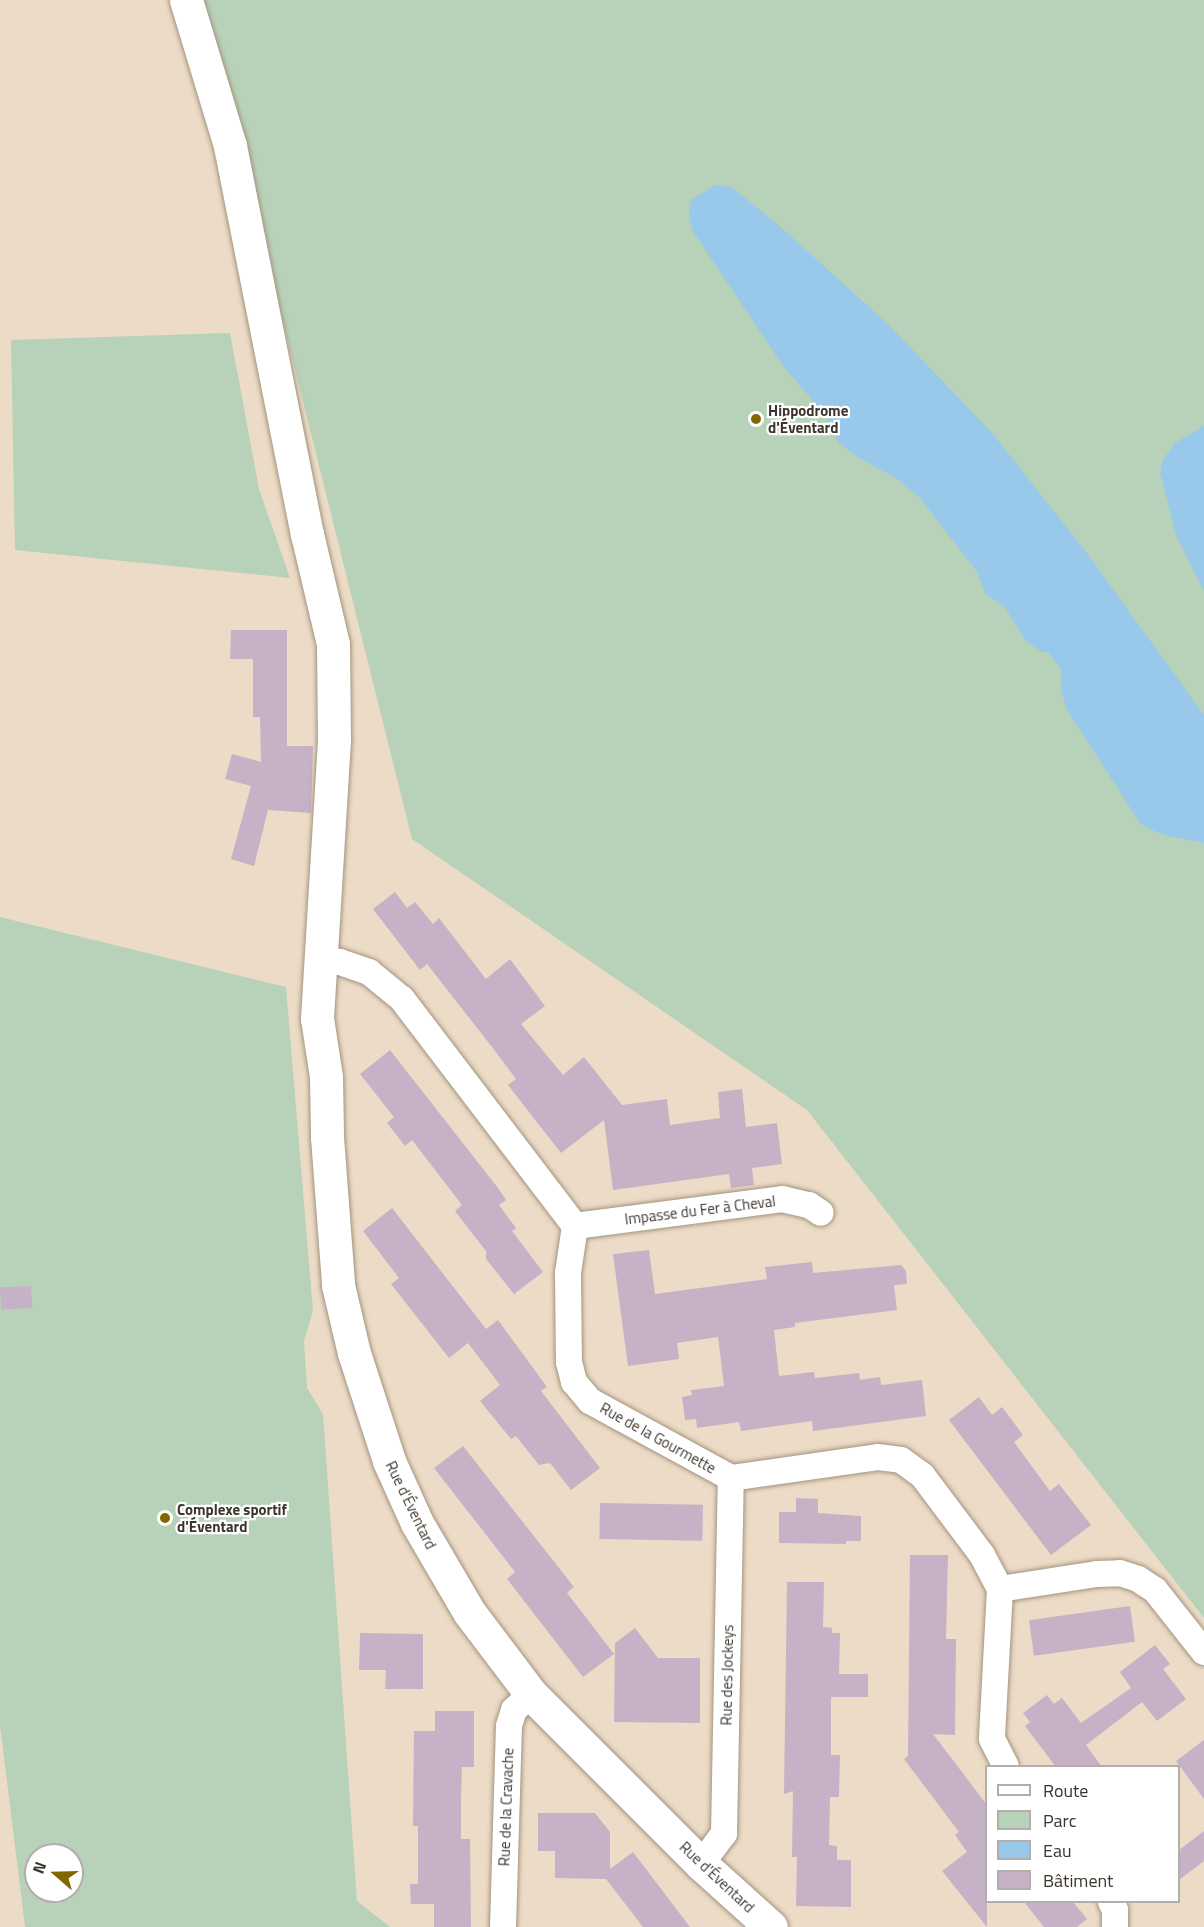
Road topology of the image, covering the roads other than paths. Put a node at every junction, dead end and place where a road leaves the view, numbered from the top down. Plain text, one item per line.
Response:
1 (186, 0) edge
2 (322, 960) junction
3 (821, 1213) dead end
4 (575, 1226) junction
5 (731, 1478) junction
6 (1000, 1589) junction
7 (1204, 1652) edge
8 (531, 1694) junction
9 (1005, 1765) edge
10 (701, 1864) junction
11 (1112, 1903) edge
12 (503, 1927) edge
13 (771, 1927) edge
14 (1115, 1927) edge

1 - 2 street, Rue d'Éventard
2 - 4 street
2 - 8 street, Rue d'Éventard
3 - 4 street, Impasse du Fer à Cheval
4 - 5 street, Rue de la Gourmette
5 - 6 street, Rue de la Gourmette
5 - 10 street, Rue des Jockeys
6 - 7 street
6 - 9 street
8 - 10 street, Rue d'Éventard
8 - 12 street, Rue de la Cravache
10 - 13 street, Rue d'Éventard
11 - 14 street

